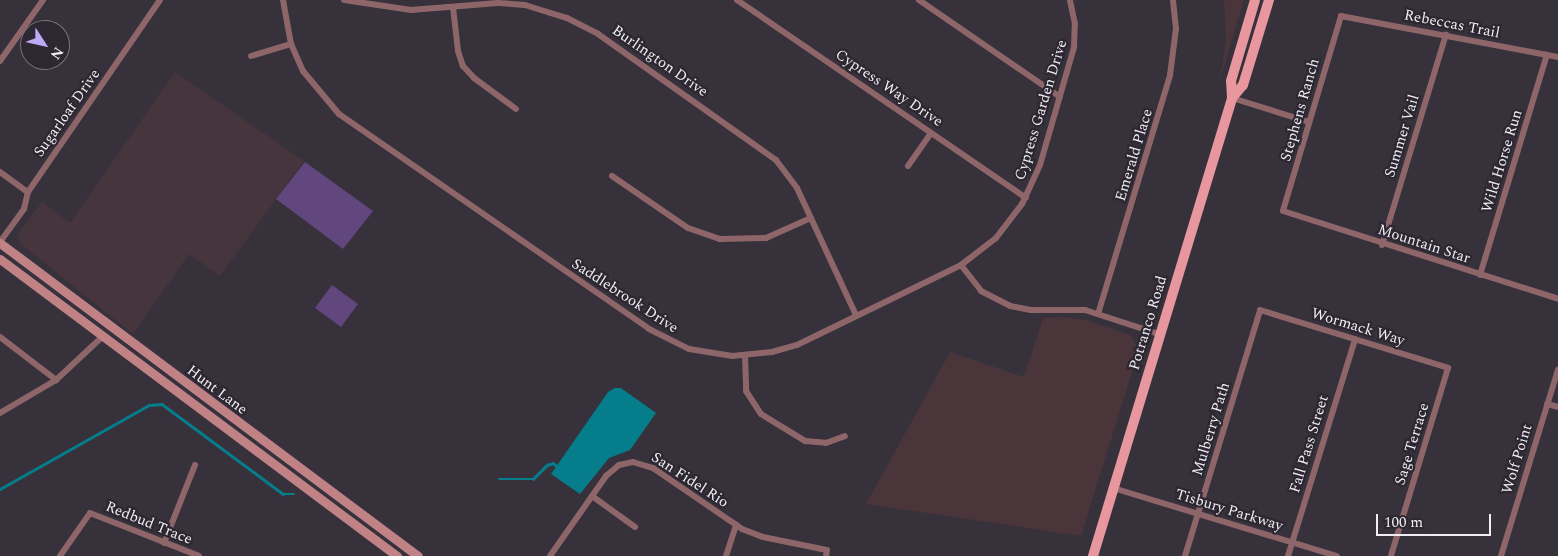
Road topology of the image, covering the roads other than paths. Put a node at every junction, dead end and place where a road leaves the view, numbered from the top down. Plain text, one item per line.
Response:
1 (43, 0) edge
2 (160, 0) edge
3 (283, 0) edge
4 (344, 0) edge
5 (738, 0) edge
6 (919, 0) edge
7 (1070, 0) edge
8 (1173, 0) edge
9 (1255, 0) edge
10 (1269, 0) edge
11 (453, 7) junction
12 (1341, 16) joint
13 (1446, 35) junction
14 (291, 44) junction
15 (1547, 55) junction
16 (251, 56) dead end
17 (1558, 57) edge
18 (0, 62) edge
19 (1060, 97) junction
20 (1232, 98) junction
21 (516, 109) dead end
22 (1309, 122) junction
23 (932, 132) junction
24 (908, 166) dead end
25 (0, 172) edge
26 (612, 176) dead end
27 (28, 192) junction
28 (1026, 198) junction
29 (1284, 211) joint
30 (811, 218) junction
31 (0, 242) edge
32 (1382, 245) junction
33 (0, 259) edge
34 (961, 265) junction
35 (1480, 275) junction
36 (34, 285) junction
37 (58, 288) junction
38 (1558, 299) edge
39 (1260, 310) joint
40 (1098, 314) junction
41 (856, 315) junction
42 (116, 331) junction
43 (1159, 334) junction
44 (0, 337) edge
45 (102, 337) junction
46 (1354, 339) junction
47 (745, 356) junction
48 (1448, 368) joint
49 (1558, 369) edge
50 (56, 380) junction
51 (1547, 404) junction
52 (1558, 407) edge
53 (0, 413) edge
54 (845, 436) dead end
55 (261, 441) junction
56 (254, 451) junction
57 (195, 465) dead end
58 (1114, 488) junction
59 (592, 496) junction
60 (1198, 514) junction
61 (736, 525) junction
62 (635, 527) dead end
63 (1292, 542) junction
64 (164, 543) junction
65 (826, 553) edge
66 (413, 554) edge
67 (60, 556) edge
68 (198, 556) edge
69 (397, 556) edge
70 (550, 556) edge
71 (726, 556) edge
72 (1093, 556) edge
73 (1185, 556) edge
74 (1288, 556) edge
75 (1337, 556) edge
76 (1391, 556) edge
77 (1501, 556) edge

1 - 18 street
2 - 27 street, Sugarloaf Drive
3 - 14 street, Saddlebrook Drive
4 - 11 street, Burlington Drive
5 - 23 street, Cypress Way Drive
6 - 19 street
7 - 19 street, Cypress Garden Drive
8 - 40 street, Emerald Place
9 - 20 main road, Potranco Road
10 - 20 main road, Potranco Road
11 - 21 street
11 - 30 street, Burlington Drive
12 - 13 street, Rebeccas Trail
12 - 22 street, Stephens Ranch
13 - 15 street, Rebeccas Trail
13 - 32 street, Summer Vail
14 - 16 street
14 - 47 street, Saddlebrook Drive
15 - 17 street, Rebeccas Trail
15 - 35 street, Wild Horse Run
19 - 28 street, Cypress Garden Drive
20 - 22 street
20 - 43 main road, Potranco Road
22 - 29 street, Stephens Ranch
23 - 24 street
23 - 28 street, Cypress Way Drive
25 - 27 street
26 - 30 street
27 - 31 street, Sugarloaf Drive
28 - 34 street, Saddlebrook Drive
29 - 32 street, Mountain Star
30 - 41 street, Burlington Drive
31 - 37 main road, Hunt Lane
32 - 35 street, Mountain Star
33 - 36 main road, Hunt Lane
34 - 40 street
34 - 41 street, Saddlebrook Drive
35 - 38 street, Mountain Star
36 - 37 main road
36 - 45 main road, Hunt Lane
37 - 42 main road, Hunt Lane
39 - 46 street, Wormack Way
39 - 60 street, Mulberry Path
40 - 43 street
41 - 47 street, Saddlebrook Drive
42 - 45 main road
42 - 55 main road, Hunt Lane
43 - 58 main road, Potranco Road
44 - 50 street
45 - 50 street
45 - 56 main road, Hunt Lane
46 - 48 street, Wormack Way
46 - 63 street, Fall Pass Street
47 - 54 street
48 - 76 street, Sage Terrace
49 - 51 street, Wolf Point
50 - 53 street
51 - 52 street
51 - 77 street, Wolf Point
55 - 56 main road
55 - 66 main road, Hunt Lane
56 - 69 main road, Hunt Lane
57 - 64 street
58 - 60 street, Tisbury Parkway
58 - 72 main road, Potranco Road
59 - 61 street, San Fidel Rio
59 - 62 street
59 - 70 street, San Fidel Rio
60 - 63 street, Tisbury Parkway
60 - 73 street, Mulberry Path
61 - 65 street, San Fidel Rio
61 - 71 street
63 - 74 street, Fall Pass Street
63 - 75 street, Tisbury Parkway
64 - 67 street, Redbud Trace
64 - 68 street, Redbud Trace

